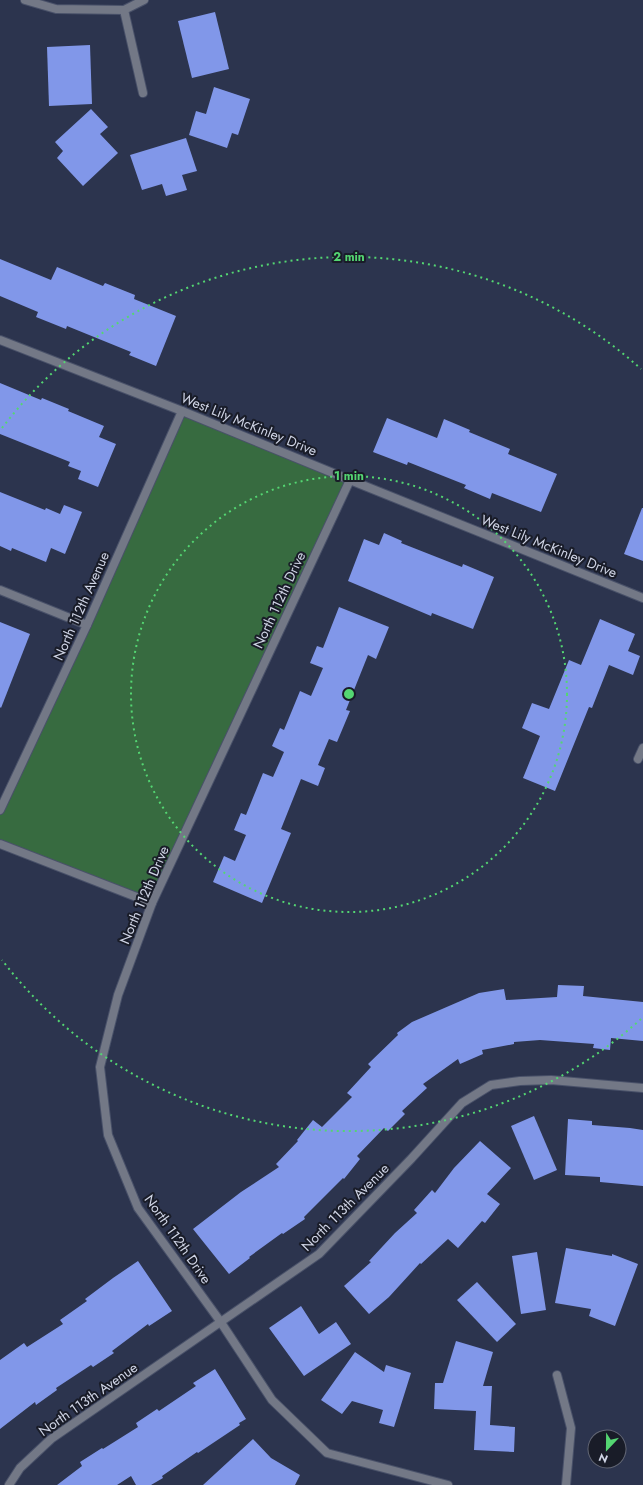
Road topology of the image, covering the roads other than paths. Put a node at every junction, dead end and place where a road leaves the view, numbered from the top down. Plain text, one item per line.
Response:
1 (25, 0) edge
2 (144, 0) edge
3 (124, 10) junction
4 (143, 93) dead end
5 (0, 340) edge
6 (182, 411) junction
7 (350, 480) junction
8 (0, 590) edge
9 (643, 598) edge
10 (87, 625) junction
11 (643, 748) edge
12 (638, 759) dead end
13 (0, 810) edge
14 (0, 844) edge
15 (152, 903) junction
16 (643, 1088) edge
17 (220, 1321) junction
18 (557, 1375) dead end
19 (9, 1485) edge
20 (448, 1485) edge
21 (566, 1485) edge

1 - 3 street
2 - 3 street
3 - 4 street
5 - 6 street, West Lily McKinley Drive
6 - 7 street, West Lily McKinley Drive
6 - 10 street, North 112th Avenue
7 - 9 street, West Lily McKinley Drive
7 - 15 street, North 112th Drive
8 - 10 street
10 - 13 street, North 112th Avenue
11 - 12 street
14 - 15 street
15 - 17 street, North 112th Drive
16 - 17 street, North 113th Avenue
17 - 19 street, North 113th Avenue
17 - 20 street, North 112th Drive
18 - 21 street

